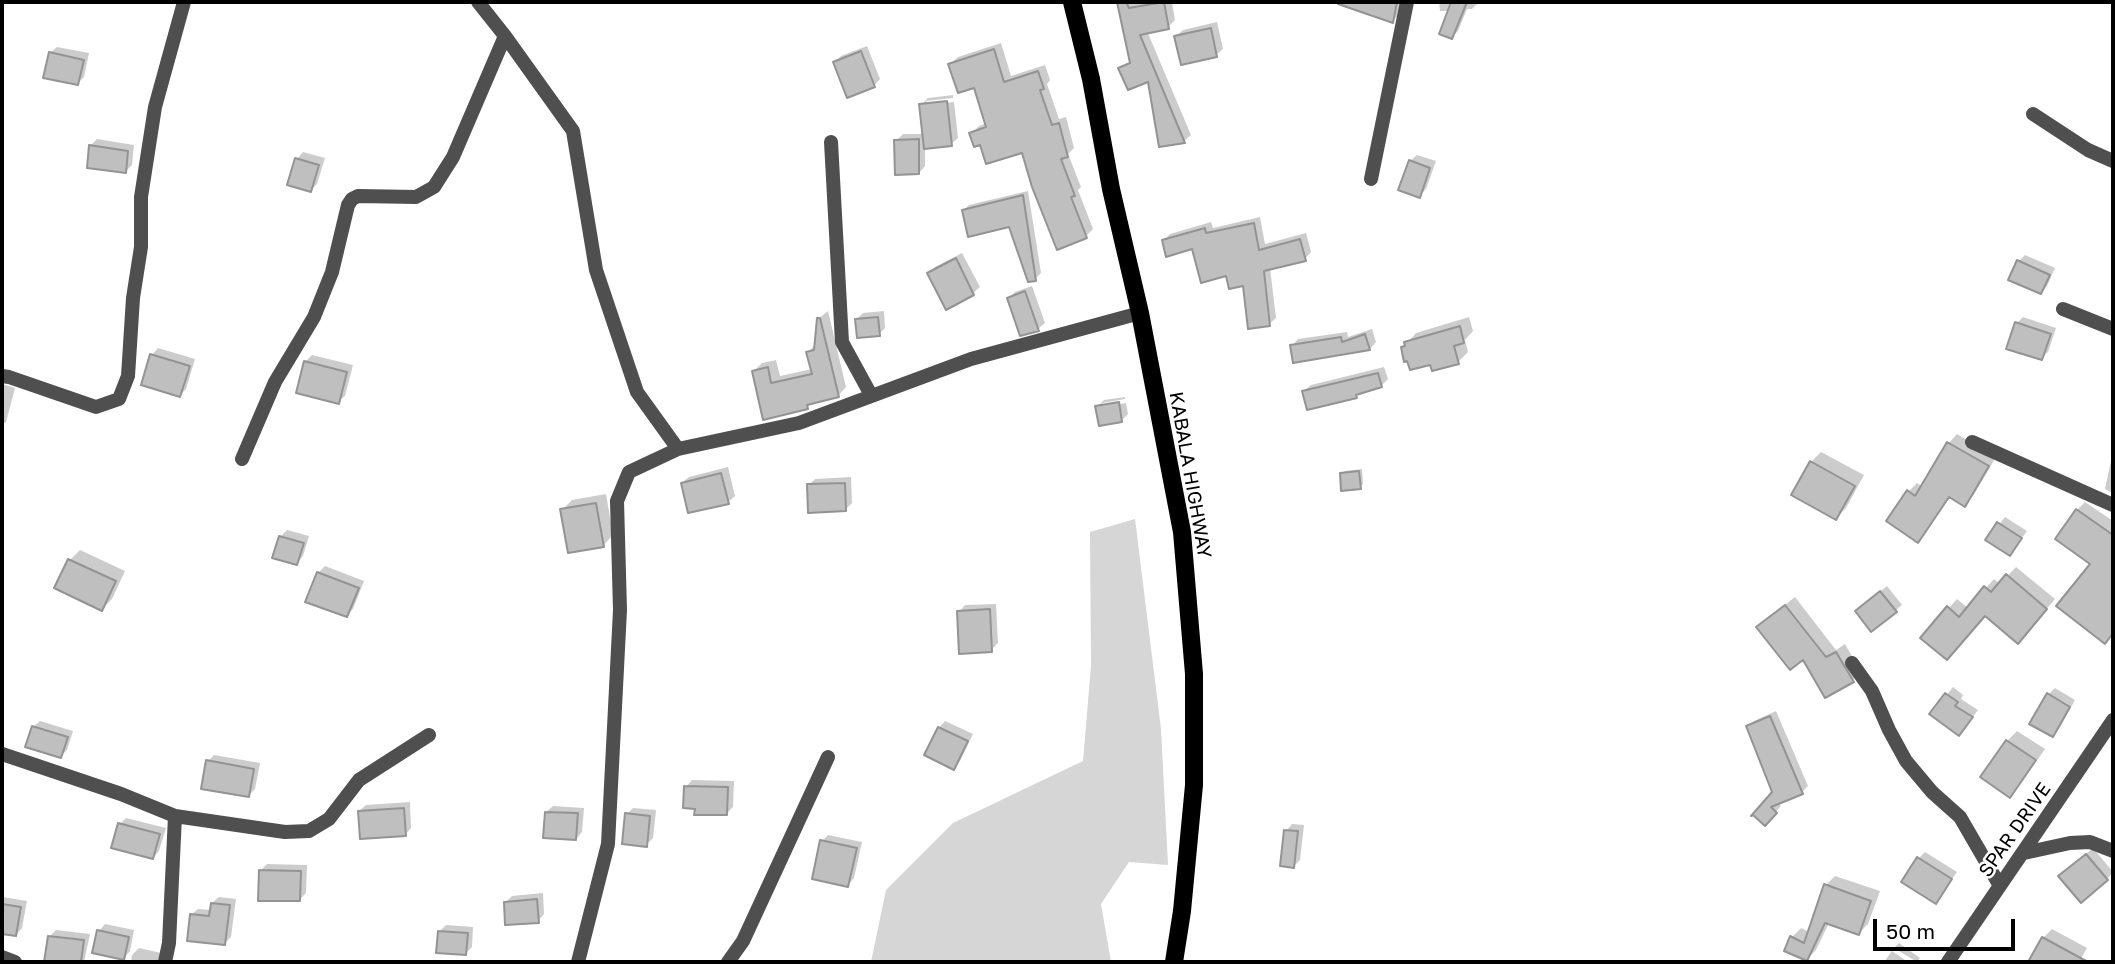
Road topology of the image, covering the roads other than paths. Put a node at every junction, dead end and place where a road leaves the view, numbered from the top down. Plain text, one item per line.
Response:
1 (184, 2) edge
2 (478, 2) edge
3 (1072, 2) edge
4 (1407, 2) edge
5 (505, 36) junction
6 (2033, 114) dead end
7 (831, 142) dead end
8 (2113, 161) edge
9 (1371, 179) dead end
10 (2063, 309) dead end
11 (1140, 313) junction
12 (2113, 329) edge
13 (2, 376) edge
14 (871, 395) junction
15 (1972, 442) dead end
16 (678, 449) junction
17 (242, 459) dead end
18 (2113, 505) edge
19 (1852, 663) dead end
20 (2113, 720) edge
21 (429, 735) dead end
22 (2, 754) edge
23 (828, 757) dead end
24 (175, 816) junction
25 (2113, 851) edge
26 (2024, 853) junction
27 (2000, 886) junction
28 (2, 957) edge
29 (15, 962) edge
30 (165, 962) edge
31 (578, 962) edge
32 (728, 962) edge
33 (1174, 962) edge
34 (1948, 962) edge

1 - 13 street
2 - 5 street
3 - 11 main road, KABALA HIGHWAY
4 - 9 street
5 - 16 street
5 - 17 street
6 - 8 street
7 - 14 street
10 - 12 street
11 - 14 street
11 - 33 main road, KABALA HIGHWAY
14 - 16 street
15 - 18 street
16 - 31 street
19 - 27 street
20 - 26 street, SPAR DRIVE
21 - 24 street
22 - 24 street
23 - 32 street
24 - 30 street
25 - 26 street
26 - 27 street, SPAR DRIVE
27 - 34 street, SPAR DRIVE
28 - 29 street

